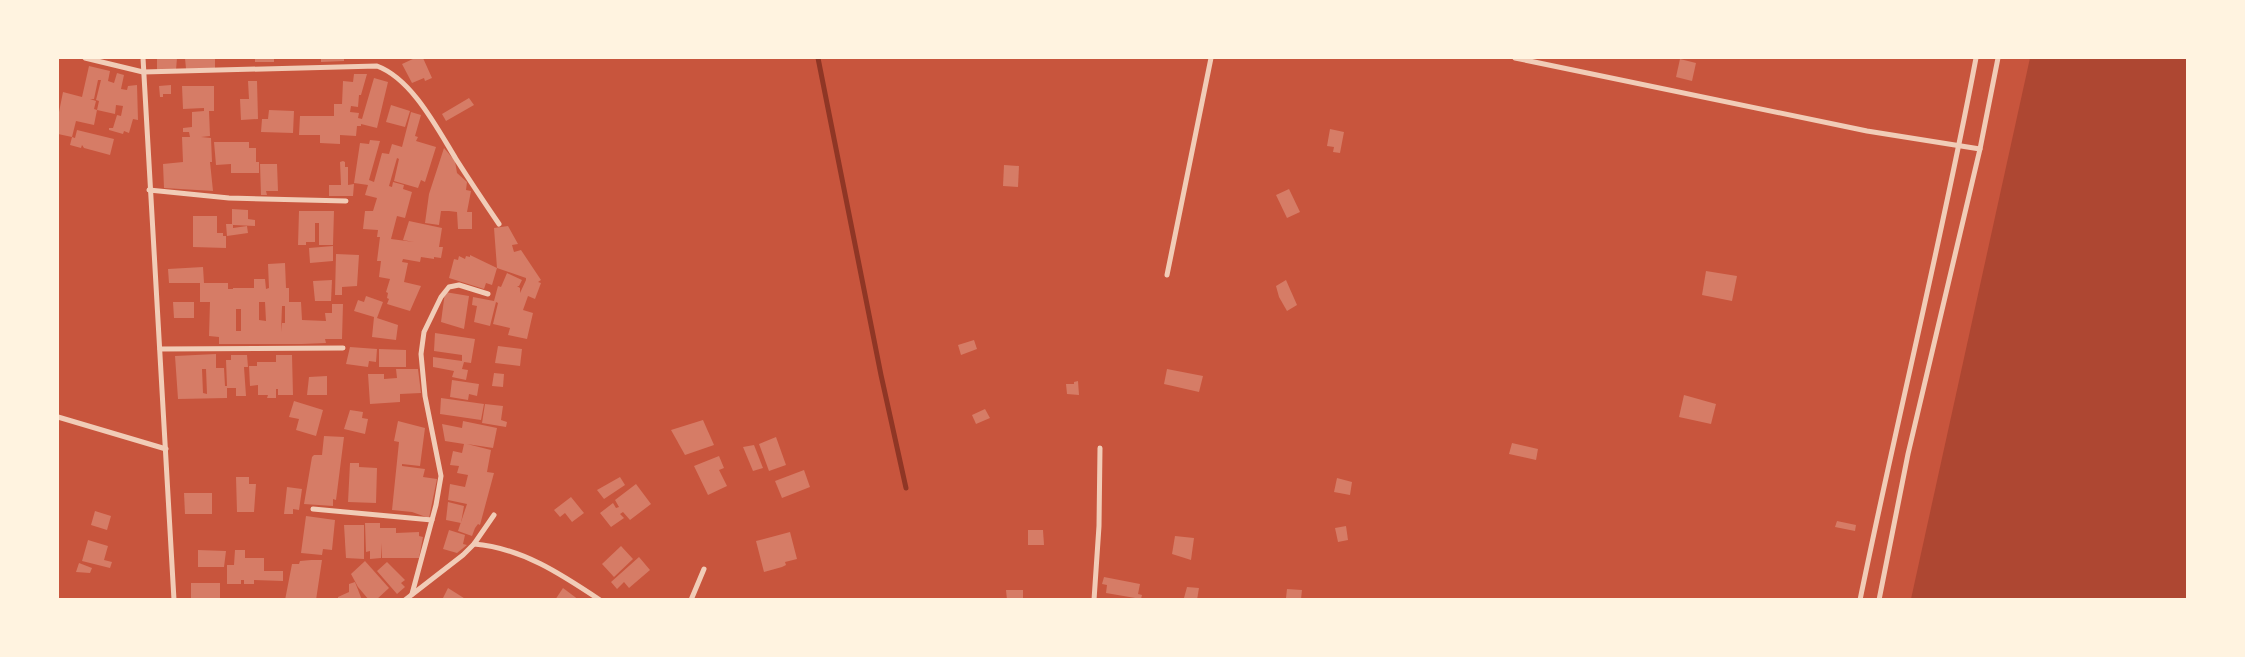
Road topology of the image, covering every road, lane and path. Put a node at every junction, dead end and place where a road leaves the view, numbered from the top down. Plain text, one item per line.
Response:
1 (84, 58) edge
2 (143, 58) edge
3 (1211, 58) edge
4 (1515, 58) edge
5 (1976, 58) edge
6 (1998, 58) edge
7 (143, 72) junction
8 (1960, 146) junction
9 (1980, 150) junction
10 (149, 190) junction
11 (346, 201) dead end
12 (498, 224) dead end
13 (1167, 275) dead end
14 (488, 294) dead end
15 (343, 348) dead end
16 (160, 349) junction
17 (58, 417) edge
18 (1100, 448) dead end
19 (166, 449) junction
20 (314, 509) dead end
21 (494, 515) dead end
22 (432, 520) junction
23 (474, 544) junction
24 (704, 569) dead end
25 (412, 594) junction
26 (174, 600) edge
27 (404, 600) edge
28 (600, 600) edge
29 (691, 600) edge
30 (1094, 600) edge
31 (1860, 600) edge
32 (1879, 600) edge

1 - 7 street
2 - 7 street
3 - 13 street
4 - 8 street
5 - 8 street
6 - 9 street
7 - 10 street
7 - 12 street
8 - 9 street
8 - 31 street
9 - 32 street
10 - 11 street
10 - 16 street
14 - 22 street
15 - 16 street
16 - 19 street
17 - 19 street
18 - 30 street
19 - 26 street
20 - 22 street
21 - 23 street
22 - 25 street
23 - 25 street
23 - 28 street
24 - 29 street
25 - 27 street

